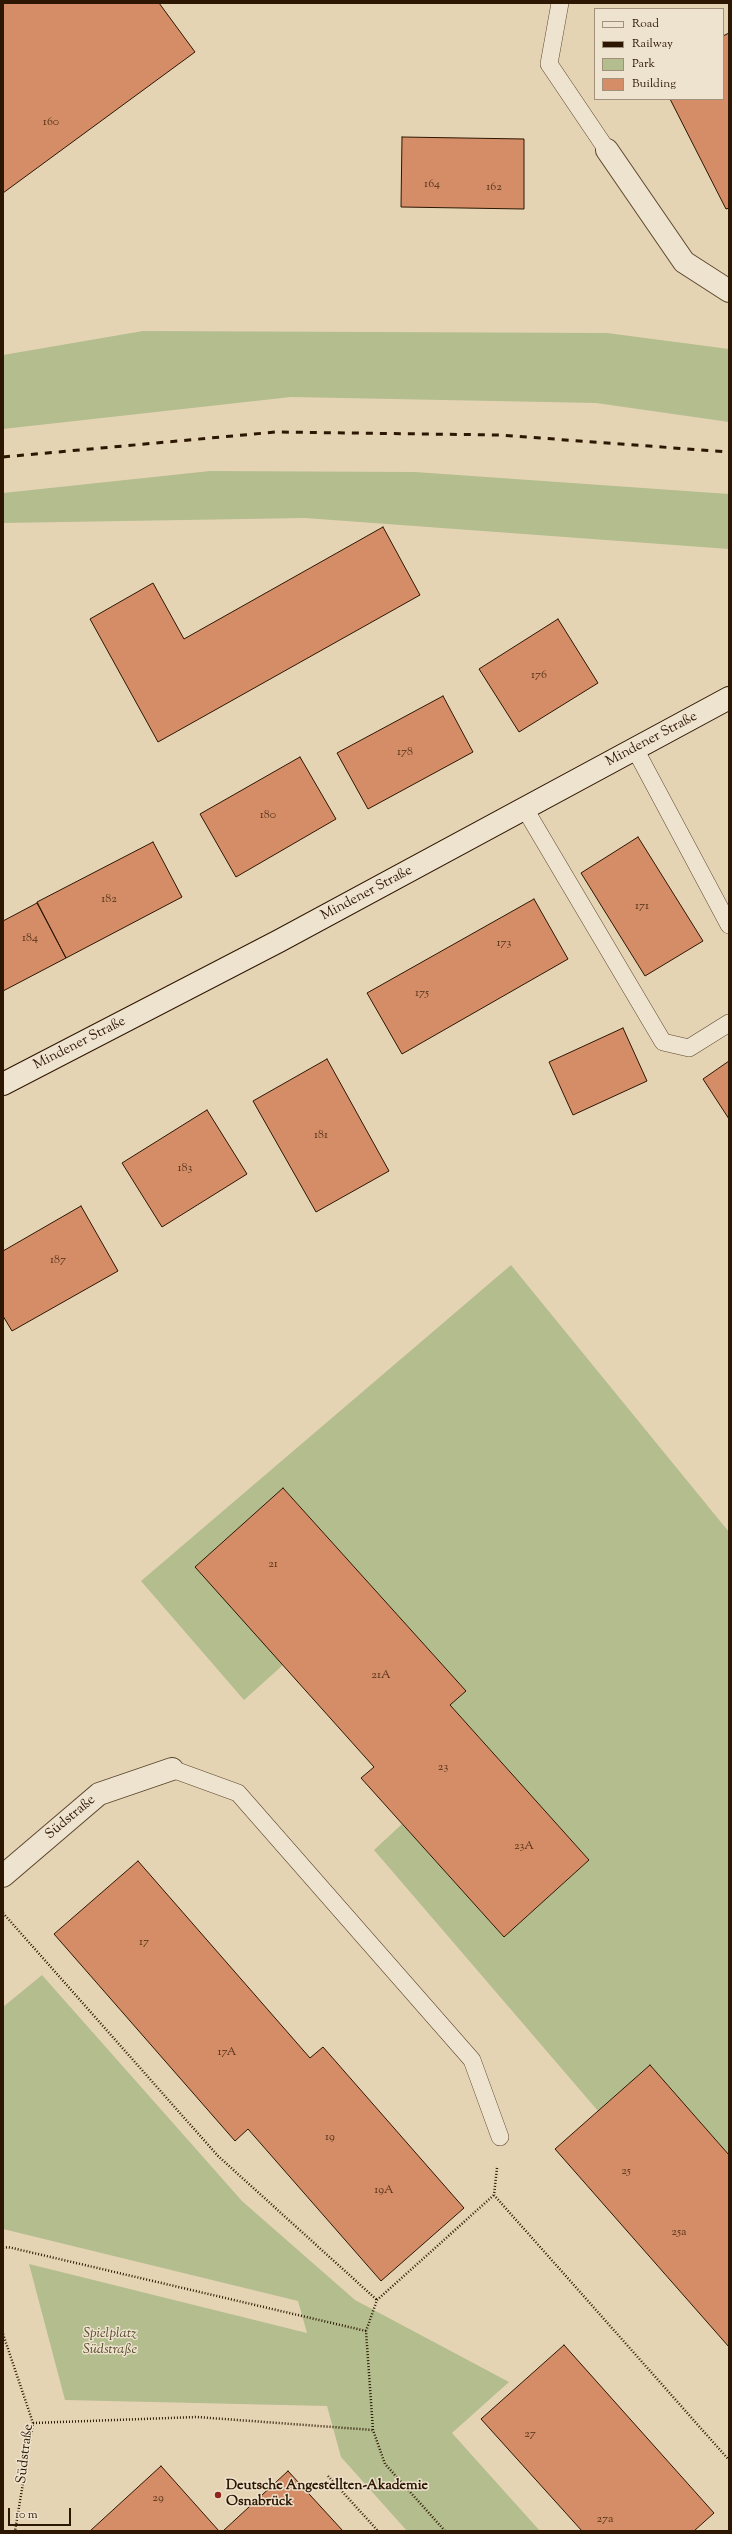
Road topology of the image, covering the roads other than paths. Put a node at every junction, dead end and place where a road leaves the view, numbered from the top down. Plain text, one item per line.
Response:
1 (560, 3) edge
2 (607, 150) joint
3 (729, 292) edge
4 (729, 698) edge
5 (635, 749) junction
6 (525, 809) junction
7 (729, 926) edge
8 (729, 1023) edge
9 (3, 1084) edge
10 (172, 1769) joint
11 (3, 1876) edge
12 (500, 2137) road end

1 - 2 lane
2 - 3 main road
4 - 5 main road, Mindener Straße
5 - 6 main road, Mindener Straße
5 - 7 lane
6 - 8 lane
6 - 9 main road, Mindener Straße
10 - 11 main road, Südstraße
10 - 12 lane

